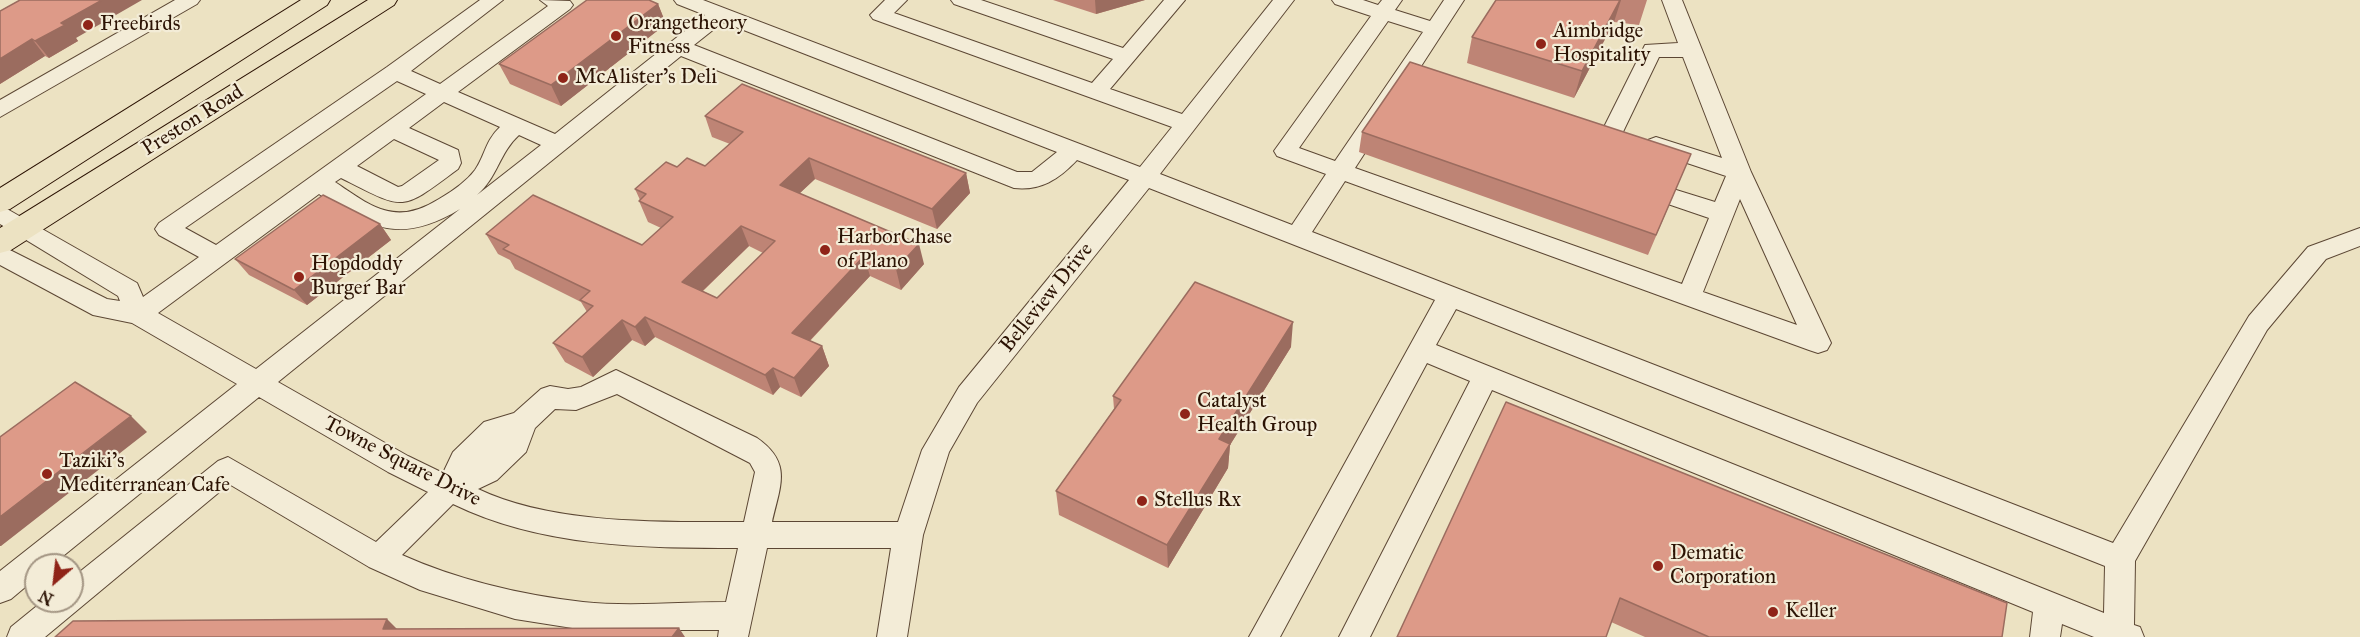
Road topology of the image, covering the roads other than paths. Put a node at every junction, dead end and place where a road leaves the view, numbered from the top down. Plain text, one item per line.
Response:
1 (190, 0) edge
2 (318, 0) edge
3 (385, 0) edge
4 (493, 0) edge
5 (550, 0) edge
6 (684, 0) edge
7 (897, 0) edge
8 (961, 0) edge
9 (1175, 0) edge
10 (1284, 0) edge
11 (1342, 0) edge
12 (1454, 0) edge
13 (1672, 0) edge
14 (1388, 6) edge
15 (720, 14) junction
16 (1435, 29) junction
17 (679, 47) junction
18 (1691, 50) junction
19 (1126, 56) junction
20 (1411, 65) junction
21 (395, 72) junction
22 (1433, 72) edge
23 (1096, 92) junction
24 (443, 93) junction
25 (0, 110) edge
26 (1187, 124) junction
27 (1590, 124) edge
28 (517, 125) junction
29 (392, 129) junction
30 (1613, 131) junction
31 (558, 144) junction
32 (1073, 150) junction
33 (339, 167) junction
34 (1340, 171) junction
35 (1739, 172) junction
36 (1144, 177) junction
37 (318, 183) junction
38 (1673, 197) edge
39 (0, 202) edge
40 (1721, 213) junction
41 (8, 227) edge
42 (1297, 236) junction
43 (2360, 237) edge
44 (0, 254) edge
45 (217, 256) junction
46 (1450, 296) junction
47 (1689, 297) junction
48 (138, 314) junction
49 (1421, 350) junction
50 (1486, 376) junction
51 (258, 384) junction
52 (449, 490) junction
53 (756, 534) junction
54 (908, 535) junction
55 (379, 558) junction
56 (2121, 559) junction
57 (84, 586) edge
58 (0, 589) edge
59 (2049, 605) junction
60 (51, 613) edge
61 (736, 626) edge
62 (2123, 636) edge
63 (22, 637) edge
64 (892, 637) edge
65 (1264, 637) edge
66 (1354, 637) edge
67 (2045, 637) edge

1 - 25 street
2 - 39 main road, Preston Road
3 - 41 main road, Preston Road
4 - 21 street
5 - 24 street
6 - 15 street
7 - 23 street
8 - 19 street
9 - 19 street
10 - 26 street, Belleview Drive
11 - 14 street
12 - 16 street
13 - 18 street
14 - 16 street
14 - 34 street
15 - 17 street
15 - 32 street
16 - 20 street
17 - 31 street
17 - 32 street
18 - 30 street
18 - 35 street
19 - 23 street
20 - 22 street
20 - 34 street
21 - 24 street
21 - 45 street
23 - 26 street
24 - 28 street
24 - 29 street
26 - 36 street, Belleview Drive
27 - 30 street
28 - 31 street
28 - 37 street
29 - 33 street
29 - 33 street
30 - 35 street
31 - 51 street
32 - 36 street
33 - 37 street
34 - 42 street
34 - 47 street
35 - 40 street
35 - 47 street
36 - 42 street
36 - 54 street, Belleview Drive
37 - 45 street
38 - 40 street
40 - 47 street
41 - 48 street
42 - 46 street
43 - 56 street
44 - 48 street, Towne Square Drive
45 - 48 street
46 - 49 street
46 - 56 street
48 - 51 street, Towne Square Drive
49 - 50 street
49 - 65 street
50 - 59 street
50 - 66 street
51 - 52 street, Towne Square Drive
51 - 58 street
52 - 53 street, Towne Square Drive
52 - 53 street
52 - 55 street
53 - 54 street, Towne Square Drive
53 - 61 street
54 - 64 street, Belleview Drive
55 - 57 street
55 - 61 street
56 - 62 street
59 - 62 street
59 - 67 street
60 - 63 street

